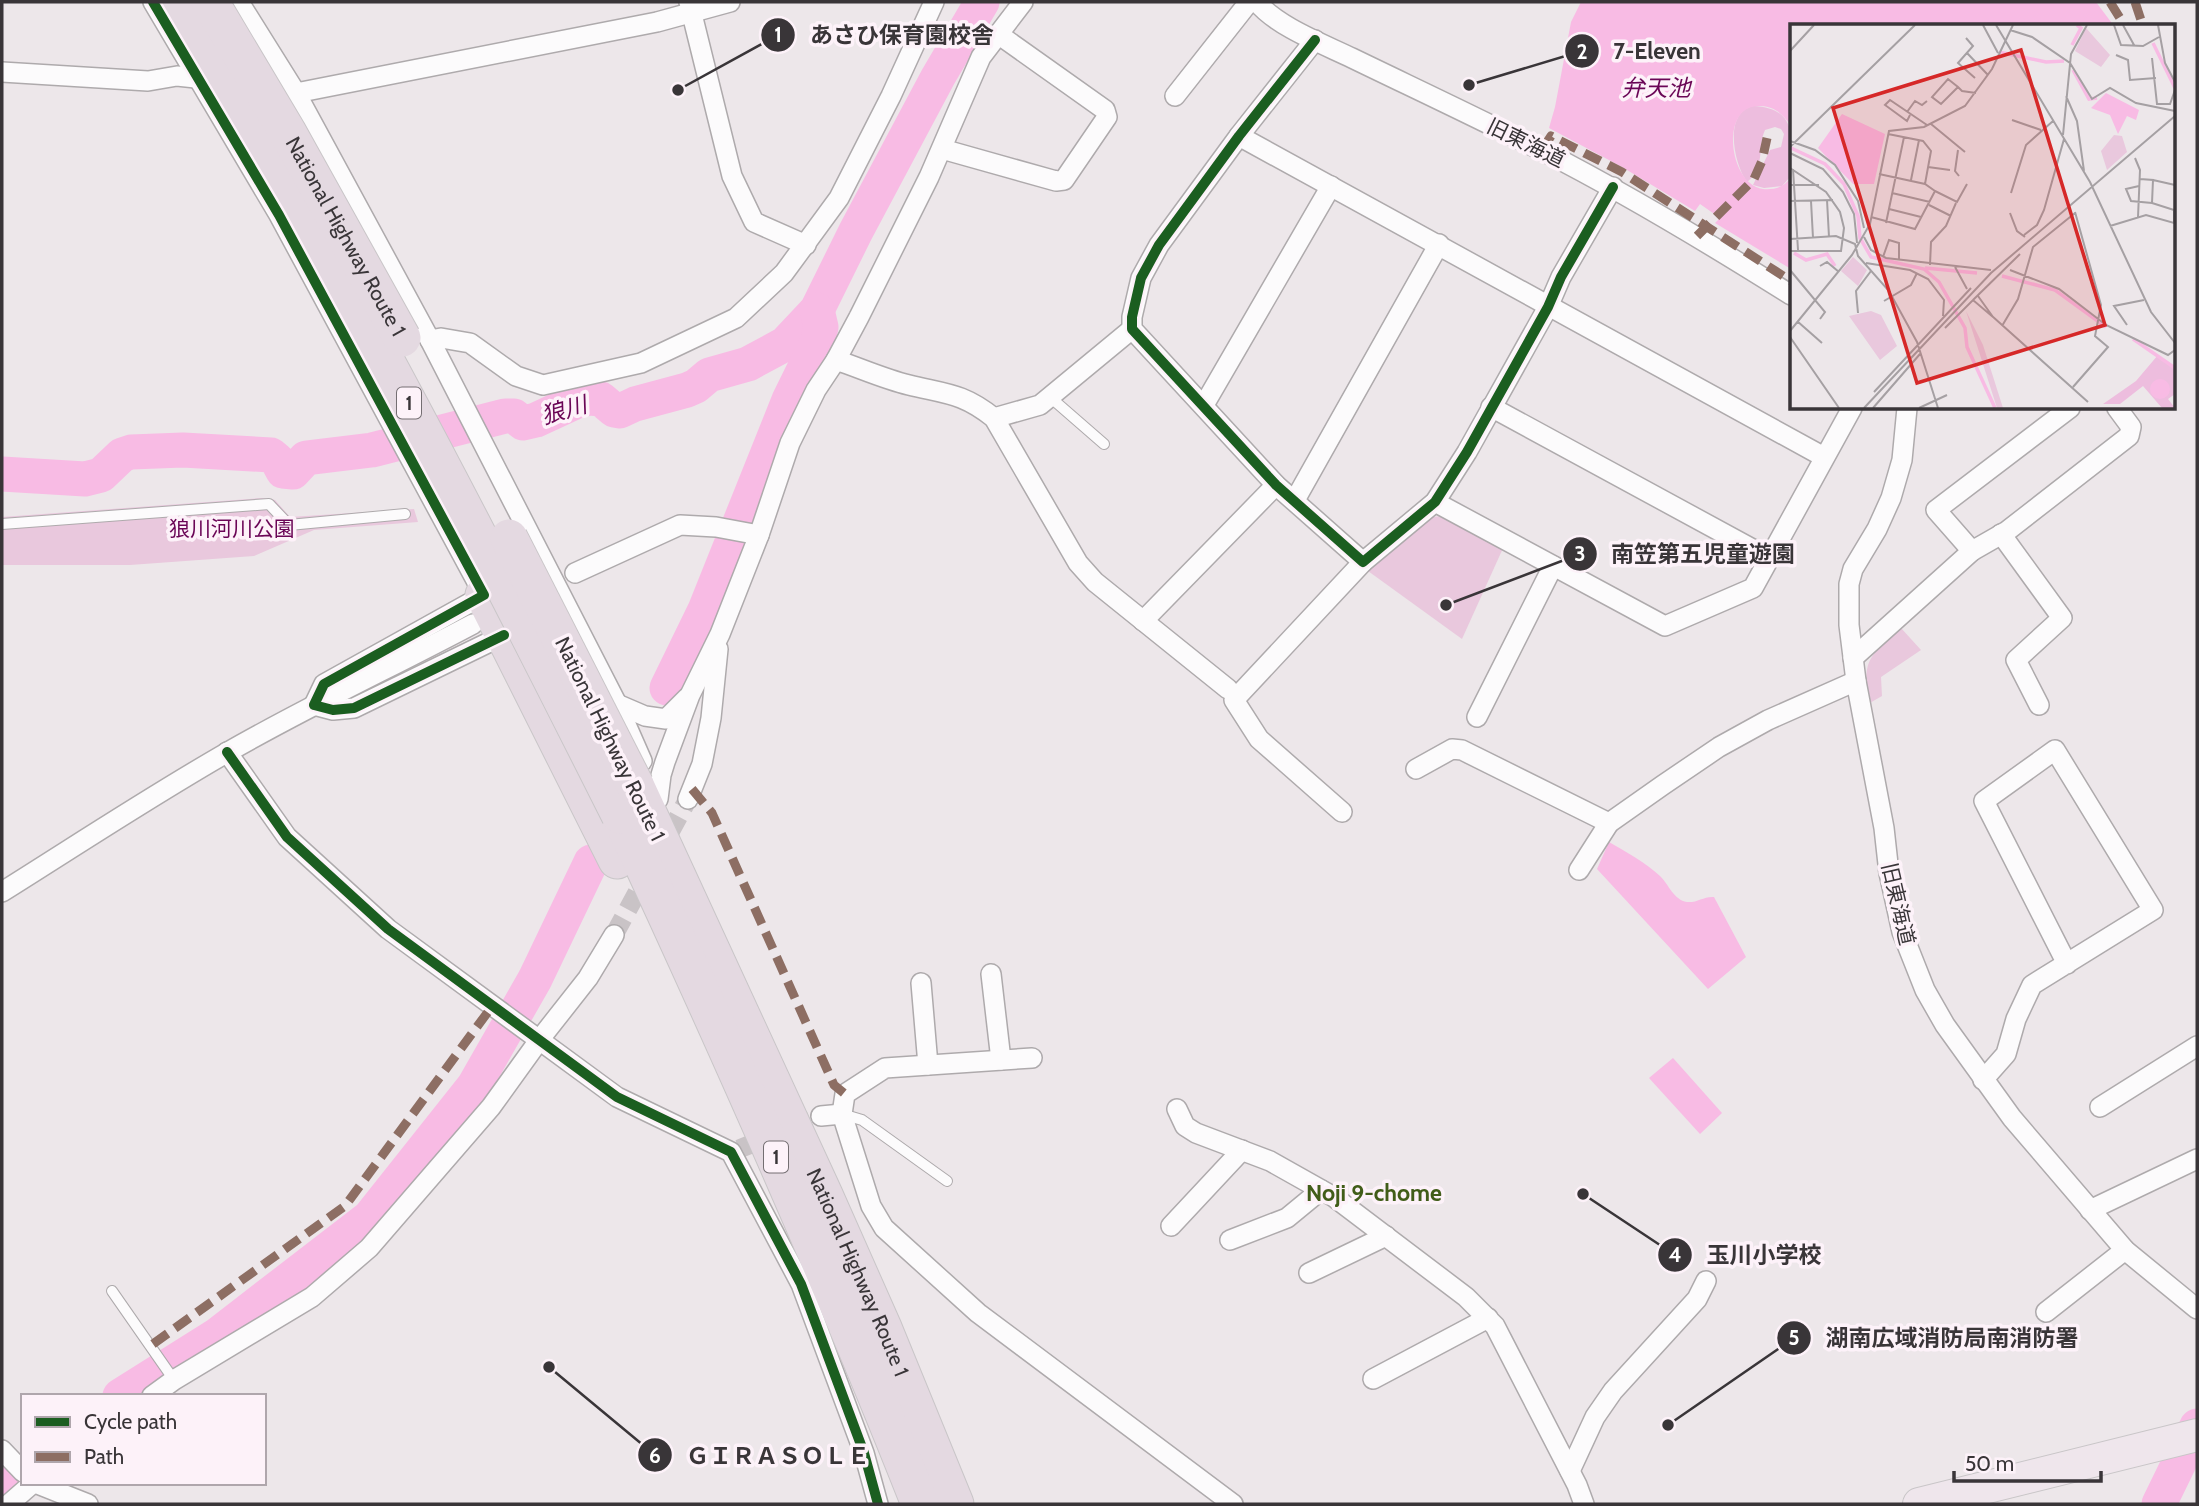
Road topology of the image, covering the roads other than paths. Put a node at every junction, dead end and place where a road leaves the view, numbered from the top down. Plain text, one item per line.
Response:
1 (153, 2) edge
2 (179, 2) edge
3 (210, 2) edge
4 (239, 2) edge
5 (730, 2) edge
6 (934, 2) edge
7 (1023, 2) edge
8 (1249, 2) edge
9 (1257, 2) edge
10 (690, 6) edge
11 (998, 34) junction
12 (1315, 40) junction
13 (2, 72) edge
14 (197, 78) junction
15 (296, 93) junction
16 (1175, 96) dead end
17 (1239, 136) junction
18 (942, 149) junction
19 (1331, 186) junction
20 (1613, 187) junction
21 (1439, 244) junction
22 (806, 245) junction
23 (1790, 294) edge
24 (411, 307) junction
25 (1548, 307) junction
26 (1132, 328) junction
27 (430, 340) junction
28 (353, 350) junction
29 (836, 360) junction
30 (1050, 397) junction
31 (1204, 405) junction
32 (1491, 407) junction
33 (1851, 410) edge
34 (1907, 410) edge
35 (2067, 410) edge
36 (2118, 410) edge
37 (995, 418) junction
38 (1104, 444) dead end
39 (1824, 457) junction
40 (1276, 485) junction
41 (1295, 500) junction
42 (1435, 502) junction
43 (405, 514) dead end
44 (2, 524) edge
45 (2001, 534) junction
46 (759, 535) junction
47 (1972, 551) junction
48 (1769, 558) junction
49 (1363, 562) junction
50 (1553, 566) junction
51 (575, 573) dead end
52 (487, 618) junction
53 (1143, 621) junction
54 (720, 634) junction
55 (1853, 657) junction
56 (1856, 681) junction
57 (1227, 689) dead end
58 (691, 695) junction
59 (617, 704) junction
60 (314, 705) junction
61 (2039, 705) dead end
62 (1477, 718) dead end
63 (226, 752) junction
64 (1416, 769) dead end
65 (650, 799) junction
66 (1342, 812) dead end
67 (1609, 823) junction
68 (1578, 870) dead end
69 (2, 892) edge
70 (614, 935) tunnel mouth
71 (2067, 964) junction
72 (991, 974) dead end
73 (921, 983) dead end
74 (540, 1039) junction
75 (740, 1044) junction
76 (2197, 1046) edge
77 (1032, 1058) dead end
78 (1001, 1060) junction
79 (928, 1065) junction
80 (1983, 1080) junction
81 (2100, 1107) dead end
82 (1177, 1109) dead end
83 (842, 1114) junction
84 (821, 1116) tunnel mouth
85 (1242, 1150) junction
86 (2197, 1159) edge
87 (947, 1181) dead end
88 (1321, 1190) junction
89 (2090, 1210) junction
90 (1171, 1226) dead end
91 (1386, 1236) junction
92 (1230, 1240) dead end
93 (2125, 1250) junction
94 (1309, 1273) dead end
95 (814, 1280) junction
96 (1706, 1281) dead end
97 (112, 1291) dead end
98 (2197, 1309) edge
99 (2046, 1312) dead end
100 (1488, 1318) junction
101 (1373, 1379) dead end
102 (174, 1380) junction
103 (155, 1394) edge
104 (2197, 1435) edge
105 (1570, 1471) junction
106 (32, 1485) edge
107 (39, 1485) edge
108 (9, 1504) edge
109 (88, 1504) edge
110 (878, 1504) edge
111 (920, 1504) edge
112 (955, 1504) edge
113 (1233, 1504) edge
114 (1584, 1504) edge
115 (1919, 1504) edge

1 - 14 street
2 - 65 highway, National Highway Route 1 / 1, bridge
3 - 65 highway, National Highway Route 1 / 1, bridge
4 - 15 street
5 - 10 street
6 - 22 street
7 - 11 street
8 - 16 street
9 - 12 street, 旧東海道
10 - 15 street
10 - 22 street
11 - 18 street
11 - 18 street
12 - 17 street
12 - 20 street, 旧東海道
13 - 14 street
14 - 15 street
14 - 28 street
15 - 24 street
17 - 19 street
17 - 26 street
18 - 29 street
19 - 21 street
19 - 31 street
20 - 23 street, 旧東海道
20 - 25 street
21 - 25 street
21 - 41 street
22 - 27 street
24 - 27 street
24 - 28 street
25 - 32 street
25 - 39 street
26 - 30 street
26 - 31 street
27 - 59 street
28 - 52 street
29 - 37 street
29 - 46 street
30 - 37 street
30 - 38 lane
31 - 40 street
32 - 42 street
32 - 48 street
33 - 39 street
34 - 55 street, 旧東海道
35 - 47 street
36 - 45 street
37 - 53 street
39 - 48 street
40 - 41 street
40 - 53 street
41 - 49 street
42 - 49 street
42 - 50 street
43 - 44 lane
45 - 47 street
45 - 61 street
46 - 51 street
46 - 54 street
47 - 55 street
48 - 50 street
49 - 66 street
50 - 62 street
52 - 60 street
52 - 60 street
52 - 60 street
52 - 75 highway
53 - 57 street
54 - 58 street
54 - 65 street
55 - 56 street, 旧東海道
56 - 67 street
56 - 80 street, 旧東海道
58 - 59 street
58 - 65 street
59 - 65 street
60 - 63 street
63 - 69 street
63 - 74 street
64 - 67 street
65 - 75 highway, National Highway Route 1 / 1
67 - 68 street
70 - 74 street
71 - 71 street
71 - 80 street
72 - 78 street
73 - 79 street
74 - 95 street
74 - 102 street
75 - 95 highway, National Highway Route 1 / 1
75 - 112 highway, National Highway Route 1 / 1
76 - 81 street
77 - 78 street
78 - 79 street
79 - 83 street
80 - 89 street, 旧東海道
82 - 85 street
83 - 84 street
83 - 87 lane
83 - 113 street
85 - 88 street
85 - 90 street
86 - 89 street
88 - 91 street
88 - 92 street
89 - 93 street, 旧東海道
91 - 94 street
91 - 100 street
93 - 98 street, 旧東海道
93 - 99 street
95 - 110 street
95 - 111 highway, National Highway Route 1 / 1
96 - 105 street
97 - 102 lane
100 - 101 street
100 - 105 street
102 - 103 street
104 - 115 main road
105 - 114 street
106 - 108 street
107 - 109 street

